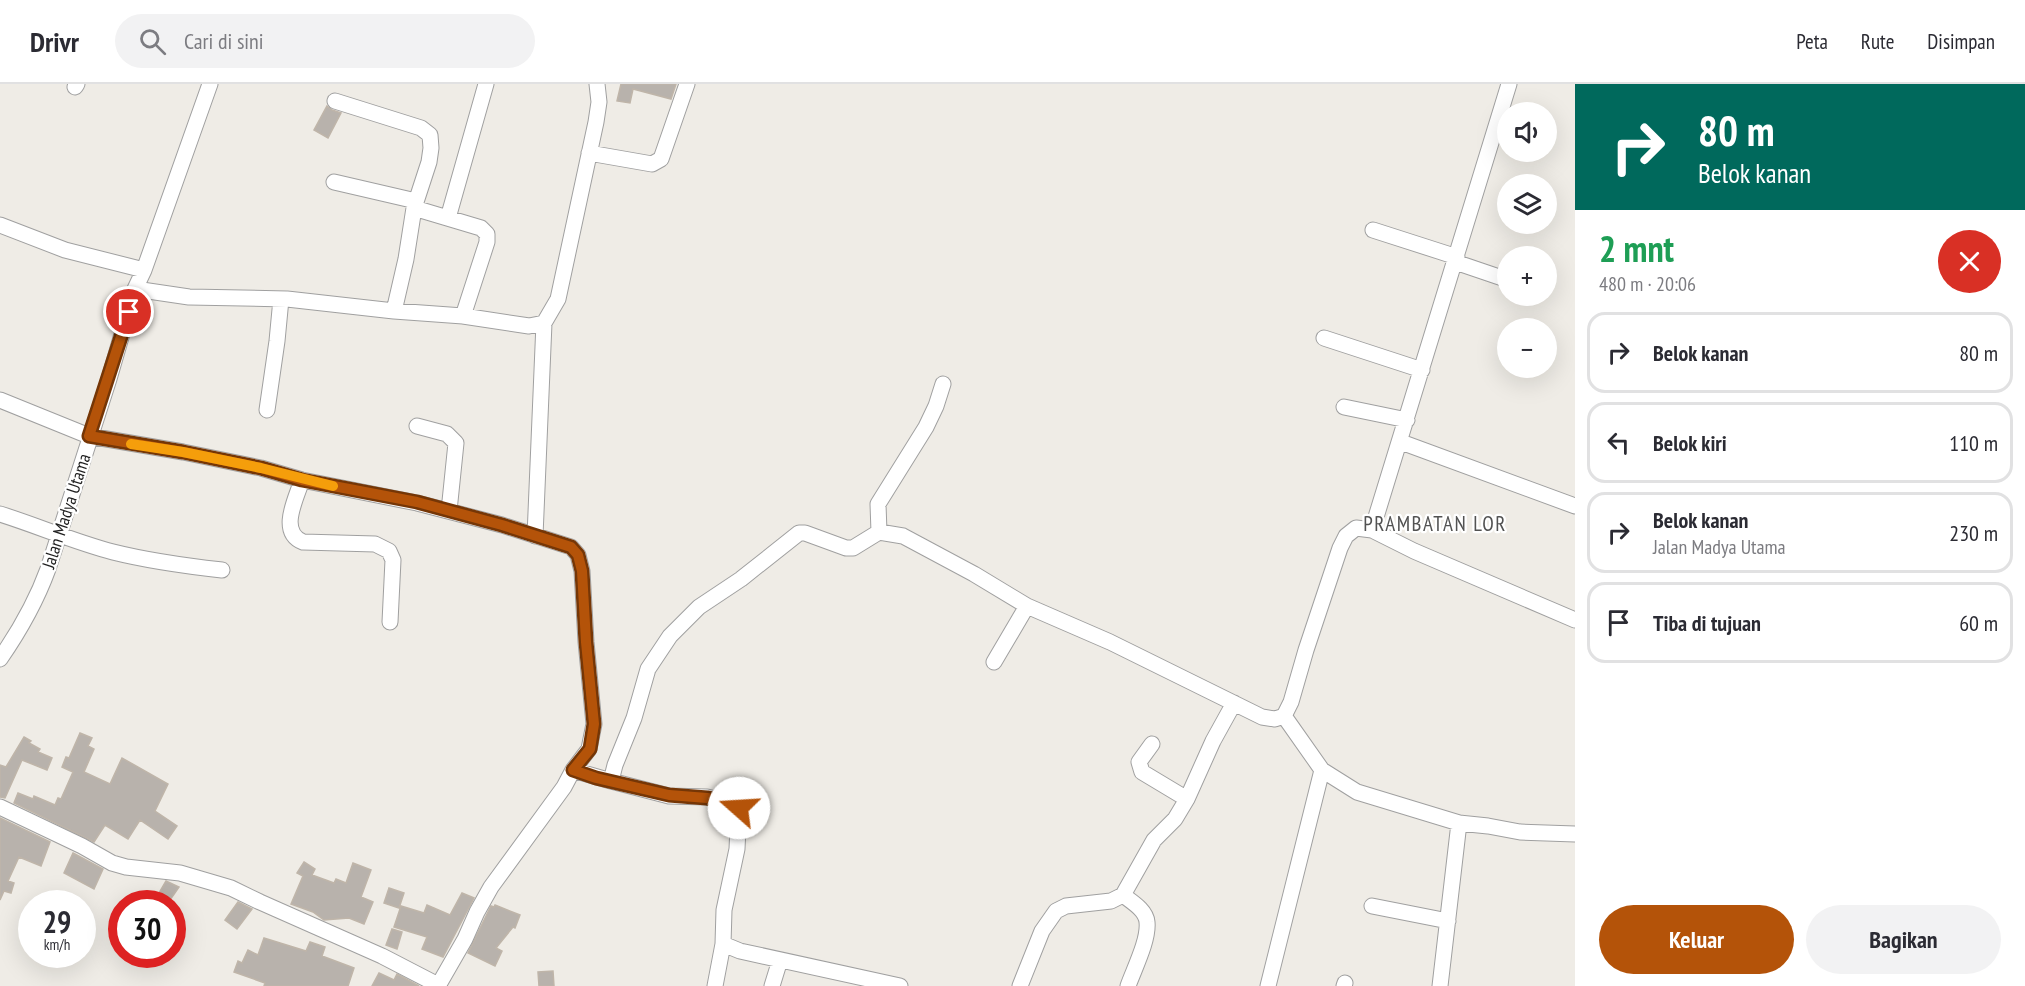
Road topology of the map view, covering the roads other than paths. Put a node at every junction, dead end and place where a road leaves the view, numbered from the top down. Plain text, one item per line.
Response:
1 (210, 84) edge
2 (486, 84) edge
3 (597, 84) edge
4 (687, 84) edge
5 (1509, 84) edge
6 (335, 101) dead end
7 (589, 153) junction
8 (334, 182) dead end
9 (415, 204) junction
10 (448, 218) junction
11 (0, 225) edge
12 (1373, 230) dead end
13 (1456, 260) junction
14 (144, 270) junction
15 (1497, 276) edge
16 (135, 289) junction
17 (281, 299) junction
18 (394, 311) junction
19 (463, 316) junction
20 (544, 323) junction
21 (1324, 338) dead end
22 (1422, 370) junction
23 (943, 384) dead end
24 (0, 400) edge
25 (1344, 407) dead end
26 (267, 410) dead end
27 (1407, 420) junction
28 (417, 426) dead end
29 (89, 436) junction
30 (1401, 442) junction
31 (302, 480) junction
32 (1575, 506) edge
33 (449, 511) junction
34 (0, 513) edge
35 (1372, 530) junction
36 (879, 532) junction
37 (60, 535) junction
38 (535, 536) junction
39 (222, 570) dead end
40 (1027, 606) junction
41 (1575, 620) edge
42 (390, 622) dead end
43 (0, 659) edge
44 (994, 662) dead end
45 (1234, 703) junction
46 (1284, 716) junction
47 (1152, 744) dead end
48 (1322, 770) junction
49 (575, 771) junction
50 (603, 780) junction
51 (1187, 799) junction
52 (0, 807) edge
53 (1459, 823) junction
54 (1575, 834) edge
55 (1123, 895) junction
56 (1372, 906) dead end
57 (1448, 921) junction
58 (723, 944) junction
59 (780, 960) junction
60 (438, 986) edge
61 (715, 986) edge
62 (772, 986) edge
63 (900, 986) edge
64 (1020, 986) edge
65 (1128, 986) edge
66 (1268, 986) edge
67 (1440, 986) edge

1 - 14 street, Jalan Madya Utama
2 - 10 street
3 - 7 street
4 - 7 street
5 - 13 street
6 - 9 street
7 - 20 street
8 - 9 street
9 - 10 street
9 - 18 street
10 - 19 street
11 - 14 street
12 - 13 street
13 - 15 street
13 - 22 street
14 - 16 street, Jalan Madya Utama
16 - 17 street
16 - 29 street, Jalan Madya Utama
17 - 18 street
17 - 26 street
18 - 19 street
19 - 20 street
20 - 38 street
21 - 22 street
22 - 27 street
23 - 36 street
24 - 29 street
25 - 27 street
27 - 30 street
28 - 33 street
29 - 31 street
29 - 37 street, Jalan Madya Utama
30 - 32 street
30 - 35 street
31 - 33 street
31 - 42 street
33 - 38 street
34 - 37 street
35 - 41 street
35 - 46 street
36 - 40 street
36 - 50 street
37 - 39 street
37 - 43 street, Jalan Madya Utama
38 - 49 street
40 - 44 street
40 - 45 street
45 - 46 street
45 - 51 street
46 - 48 street
47 - 51 street
48 - 53 street
48 - 66 street
49 - 50 street
49 - 60 street
50 - 58 street
51 - 55 street
52 - 60 street
53 - 54 street
53 - 57 street
55 - 64 street
55 - 65 street
56 - 57 street
57 - 67 street
58 - 59 street
58 - 61 street
59 - 62 street
59 - 63 street

